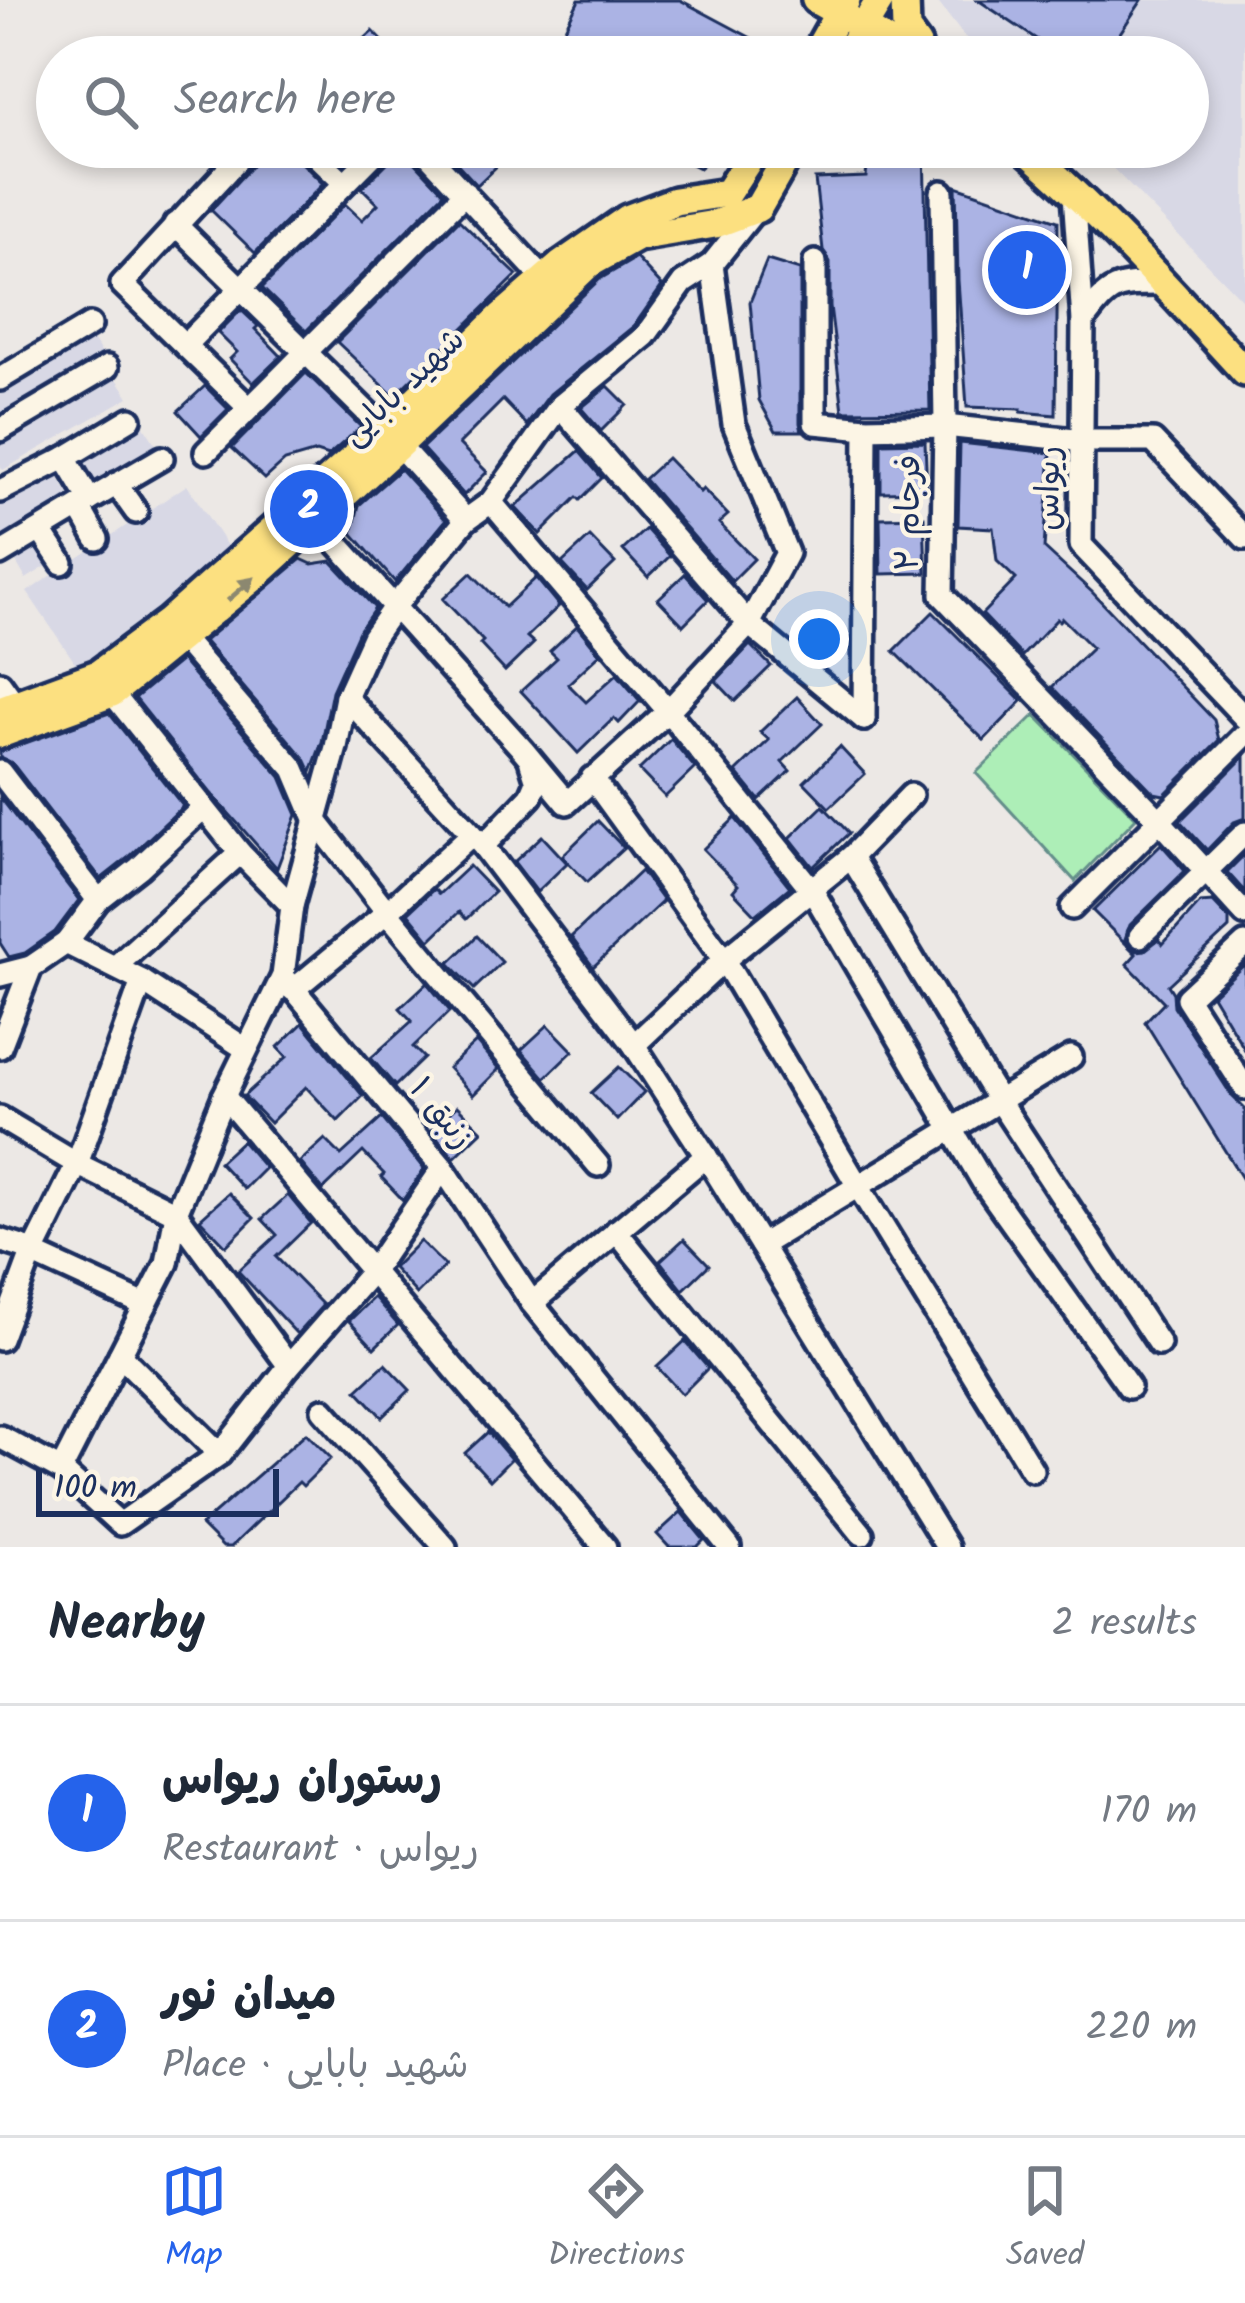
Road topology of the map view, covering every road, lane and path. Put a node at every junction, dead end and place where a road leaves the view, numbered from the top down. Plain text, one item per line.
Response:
1 (801, 0) edge
2 (905, 0) edge
3 (850, 7) edge
4 (810, 36) edge
5 (827, 36) edge
6 (886, 36) edge
7 (907, 36) edge
8 (229, 168) edge
9 (329, 168) edge
10 (360, 168) edge
11 (441, 168) edge
12 (744, 168) edge
13 (782, 168) edge
14 (1046, 168) edge
15 (1064, 168) edge
16 (338, 177) dead end
17 (942, 192) dead end
18 (465, 193) junction
19 (1074, 194) junction
20 (758, 208) junction
21 (175, 224) junction
22 (815, 262) dead end
23 (712, 264) junction
24 (544, 278) junction
25 (1163, 284) junction
26 (240, 288) junction
27 (1084, 322) junction
28 (90, 325) dead end
29 (185, 345) junction
30 (1245, 349) edge
31 (304, 351) junction
32 (106, 367) dead end
33 (1245, 372) edge
34 (0, 379) edge
35 (560, 406) junction
36 (249, 408) junction
37 (130, 419) dead end
38 (945, 426) junction
39 (866, 428) junction
40 (0, 430) edge
41 (392, 438) junction
42 (1084, 441) junction
43 (206, 452) dead end
44 (65, 458) junction
45 (162, 458) dead end
46 (3, 484) edge
47 (116, 484) junction
48 (491, 502) junction
49 (84, 504) junction
50 (136, 512) dead end
51 (316, 520) junction
52 (466, 520) junction
53 (41, 531) junction
54 (1245, 538) edge
55 (97, 539) dead end
56 (0, 554) edge
57 (62, 563) dead end
58 (394, 607) junction
59 (748, 624) junction
60 (175, 630) junction
61 (105, 683) junction
62 (346, 698) junction
63 (668, 711) junction
64 (8, 715) edge
65 (1245, 718) edge
66 (1245, 735) edge
67 (534, 764) junction
68 (0, 772) edge
69 (592, 778) junction
70 (911, 795) dead end
71 (203, 808) junction
72 (1159, 820) junction
73 (316, 821) junction
74 (1245, 833) edge
75 (477, 840) junction
76 (240, 853) junction
77 (851, 857) junction
78 (1207, 872) junction
79 (812, 890) junction
80 (98, 900) junction
81 (292, 906) junction
82 (1072, 908) dead end
83 (387, 912) junction
84 (1245, 914) edge
85 (1140, 936) dead end
86 (66, 943) junction
87 (1245, 944) edge
88 (724, 960) junction
89 (31, 967) junction
90 (115, 967) junction
91 (1, 973) edge
92 (142, 982) junction
93 (288, 983) junction
94 (634, 1045) junction
95 (0, 1047) edge
96 (246, 1049) junction
97 (1071, 1057) dead end
98 (1245, 1088) edge
99 (224, 1096) junction
100 (999, 1101) junction
101 (0, 1118) edge
102 (951, 1130) junction
103 (706, 1156) junction
104 (76, 1164) junction
105 (598, 1165) dead end
106 (443, 1168) junction
107 (858, 1186) junction
108 (176, 1213) junction
109 (616, 1231) junction
110 (0, 1240) edge
111 (761, 1245) junction
112 (33, 1252) junction
113 (373, 1270) junction
114 (532, 1303) junction
115 (146, 1305) junction
116 (2, 1330) edge
117 (1159, 1344) dead end
118 (120, 1355) junction
119 (289, 1366) junction
120 (1129, 1387) dead end
121 (323, 1410) dead end
122 (0, 1437) edge
123 (220, 1454) junction
124 (61, 1470) junction
125 (1032, 1470) dead end
126 (862, 1534) dead end
127 (445, 1547) edge
128 (605, 1547) edge
129 (730, 1547) edge
130 (947, 1547) edge

1 - 4 main road
2 - 7 main road
3 - 5 main road
3 - 6 main road
8 - 21 street
9 - 16 street
10 - 26 street
11 - 18 street
12 - 24 main road, شهید بابایی
13 - 20 main road
14 - 19 main road
15 - 30 main road
17 - 38 street, فرجام ۲
18 - 24 street
18 - 31 street
19 - 25 main road
19 - 27 street, ریواس
20 - 23 street
20 - 41 main road, شهید بابایی
21 - 26 street
21 - 29 street
22 - 39 street
23 - 35 street
23 - 59 street
24 - 41 main road, شهید بابایی
25 - 27 street
25 - 33 main road
26 - 29 street
26 - 31 street
27 - 42 street, ریواس
28 - 34 street
29 - 36 street
31 - 36 street
31 - 41 street
32 - 40 street
35 - 48 street
35 - 59 street
36 - 43 street
37 - 44 street
38 - 39 street
38 - 42 street
38 - 72 street, فرجام ۲
39 - 59 street
41 - 51 main road, شهید بابایی
41 - 52 street
41 - 60 main road, شهید بابایی
42 - 54 street
42 - 65 street, ریواس
44 - 46 street
44 - 49 street
45 - 47 street
47 - 49 street
47 - 50 street
48 - 52 street
48 - 63 street
49 - 53 street
49 - 55 street
51 - 58 street
60 -> 51 main road, شهید بابایی
52 - 58 street
53 - 56 street
53 - 57 street
58 - 62 street
58 - 67 street
59 - 63 street
60 - 61 main road, شهید بابایی
60 - 73 street
61 - 64 main road, شهید بابایی
61 - 71 street
62 - 73 street
62 - 75 street
63 - 69 street
63 - 79 street
66 - 72 street
67 - 69 street
67 - 75 street
68 - 80 street
69 - 88 street
70 - 77 street
71 - 76 street
71 - 80 street
72 - 78 street, فرجام ۲
72 - 82 street
73 - 81 street
73 - 83 street
74 - 78 street
75 - 83 street
75 - 94 street
76 - 81 street
76 - 90 street
77 - 79 street
77 - 100 street
78 - 84 street, فرجام ۲
78 - 85 street
79 - 88 street
79 - 102 street
80 - 86 street
81 - 93 street
83 - 93 street
83 - 105 street
86 - 89 street
86 - 90 street
87 - 98 street
88 - 94 street
88 - 107 street
89 - 91 street
89 - 95 street
90 - 92 street
92 - 96 street
92 - 104 street
93 - 96 street
93 - 106 street, زنبق ۱
94 - 103 street
96 - 99 street
97 - 100 street
99 - 108 street
99 - 113 street
100 - 102 street
100 - 117 street
101 - 104 street
102 - 107 street
102 - 120 street
103 - 109 street
103 - 111 street
104 - 108 street
104 - 112 street
106 - 113 street
106 - 114 street, زنبق ۱
107 - 111 street
107 - 125 street
108 - 115 street
108 - 119 street
109 - 114 street
109 - 126 street
110 - 112 street
111 - 130 street
112 - 115 street
112 - 116 street
113 - 119 street
113 - 128 street
114 - 129 street, زنبق ۱
115 - 118 street
118 - 123 street
118 - 124 street
119 - 123 street
121 - 127 street
122 - 124 street
123 - 124 street

